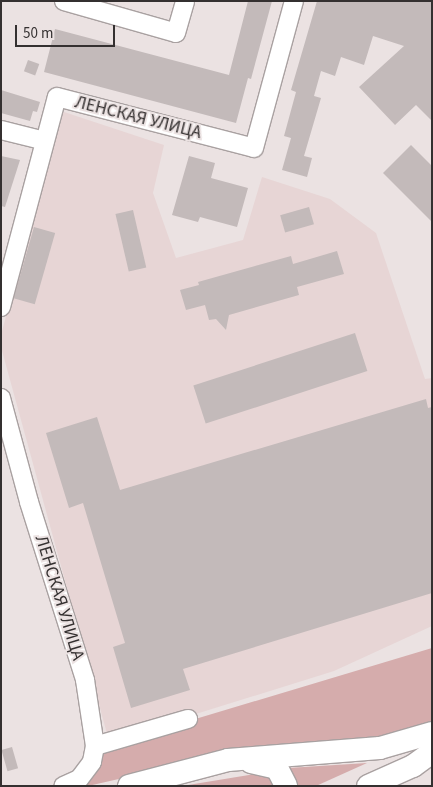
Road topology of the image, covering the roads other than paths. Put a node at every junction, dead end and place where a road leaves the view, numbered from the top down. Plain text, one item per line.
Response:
1 (64, 1) edge
2 (185, 1) edge
3 (294, 1) edge
4 (1, 130) edge
5 (45, 141) junction
6 (1, 307) edge
7 (1, 398) edge
8 (188, 719) dead end
9 (432, 733) edge
10 (95, 746) junction
11 (432, 752) edge
12 (228, 760) junction
13 (63, 786) edge
14 (129, 786) edge
15 (286, 786) edge
16 (368, 786) edge

1 - 2 street
3 - 5 street, ЛЕНСКАЯ УЛИЦА
4 - 5 street
5 - 6 street, ЛЕНСКАЯ УЛИЦА
7 - 10 street, ЛЕНСКАЯ УЛИЦА
8 - 10 street
9 - 12 main road
10 - 13 street, ЛЕНСКАЯ УЛИЦА
11 - 16 main road
12 - 14 main road
12 - 15 main road

